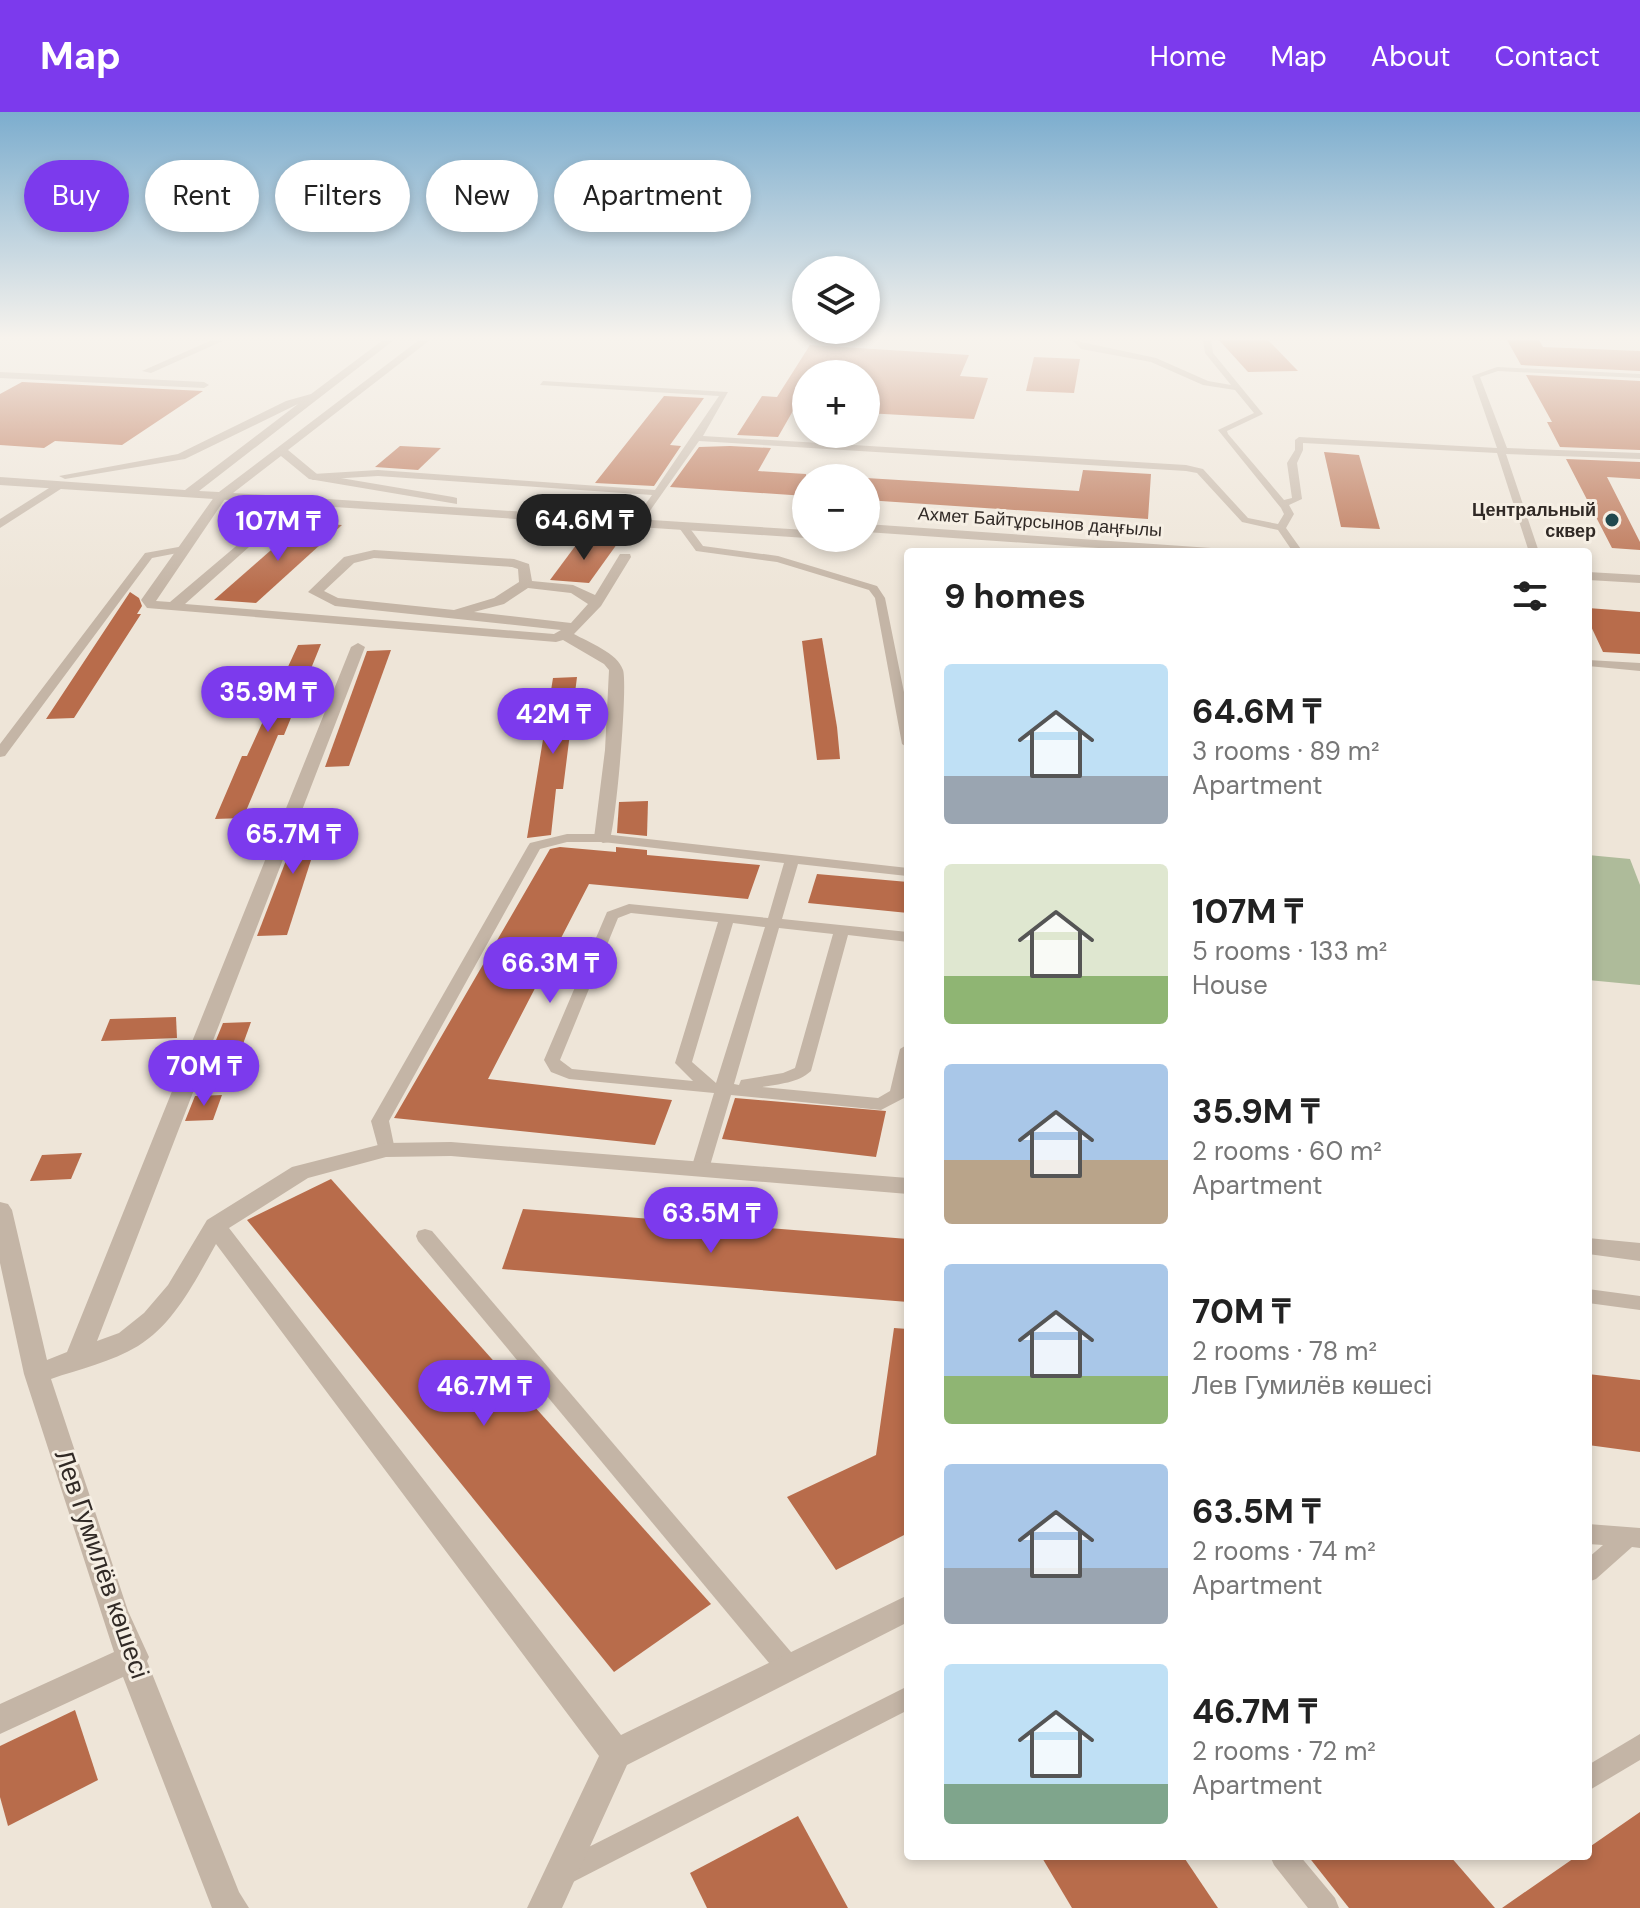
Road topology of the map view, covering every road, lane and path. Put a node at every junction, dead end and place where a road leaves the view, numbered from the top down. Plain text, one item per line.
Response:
1 (248, 424) edge
2 (278, 424) edge
3 (319, 424) edge
4 (706, 424) edge
5 (1236, 424) edge
6 (1493, 424) edge
7 (697, 438) junction
8 (1503, 451) junction
9 (283, 452) junction
10 (1640, 456) edge
11 (0, 472) edge
12 (313, 477) junction
13 (63, 480) junction
14 (0, 481) edge
15 (193, 490) junction
16 (227, 492) junction
17 (658, 493) junction
18 (453, 501) junction
19 (1283, 504) junction
20 (644, 513) junction
21 (273, 519) dead end
22 (792, 523) edge
23 (0, 524) edge
24 (682, 525) junction
25 (1281, 528) junction
26 (880, 529) edge
27 (792, 533) edge
28 (880, 539) edge
29 (1007, 548) edge
30 (1154, 548) edge
31 (1295, 548) edge
32 (1533, 548) edge
33 (184, 549) junction
34 (625, 557) dead end
35 (1592, 577) edge
36 (1640, 579) edge
37 (1608, 582) junction
38 (526, 584) junction
39 (1592, 584) edge
40 (1640, 589) edge
41 (595, 604) junction
42 (172, 608) junction
43 (448, 616) junction
44 (568, 631) junction
45 (358, 647) dead end
46 (1592, 663) edge
47 (1640, 667) edge
48 (904, 723) edge
49 (0, 753) edge
50 (603, 838) junction
51 (792, 861) junction
52 (904, 872) edge
53 (727, 917) junction
54 (777, 921) junction
55 (842, 929) junction
56 (904, 937) edge
57 (904, 1067) edge
58 (718, 1087) junction
59 (386, 1150) junction
60 (700, 1169) junction
61 (904, 1186) edge
62 (0, 1210) edge
63 (215, 1226) junction
64 (425, 1236) dead end
65 (4, 1241) edge
66 (1592, 1246) edge
67 (1640, 1252) edge
68 (1592, 1297) edge
69 (1640, 1303) edge
70 (77, 1360) junction
71 (37, 1374) junction
72 (1592, 1534) edge
73 (1632, 1538) edge
74 (1592, 1569) edge
75 (904, 1610) edge
76 (134, 1657) junction
77 (788, 1667) junction
78 (904, 1699) edge
79 (0, 1719) edge
80 (1640, 1746) edge
81 (616, 1754) junction
82 (1592, 1776) edge
83 (1286, 1860) edge
84 (559, 1876) junction
85 (232, 1908) edge
86 (544, 1908) edge
87 (1325, 1908) edge

1 - 13 street
2 - 15 street
3 - 9 street
4 - 7 lane
5 - 19 lane
6 - 8 lane
7 - 17 lane
7 - 25 lane
8 - 10 lane
8 - 19 lane
8 - 32 lane
9 - 12 street
9 - 16 street
11 - 13 street
12 - 17 lane
12 - 18 street
13 - 14 street
13 - 15 street
13 - 23 street
15 - 16 street
16 - 18 street
16 - 24 street
16 - 33 street
17 - 20 lane
18 - 20 street
19 - 25 lane
20 - 22 street
21 - 42 street
24 - 27 street
24 - 48 lane
25 - 31 lane
26 - 30 street, Ахмет Байтұрсынов даңғылы
28 - 29 street, Ахмет Байтұрсынов даңғылы
33 - 42 street
33 - 49 lane
34 - 41 street
35 - 37 street
36 - 37 street
37 - 39 street
37 - 40 street
38 - 41 street
38 - 43 street
38 - 43 street
41 - 44 street
42 - 44 street
43 - 44 street
44 - 50 street
45 - 70 street
46 - 47 lane
50 - 51 lane
50 - 59 lane
51 - 52 lane
51 - 54 lane
53 - 54 lane
53 - 58 lane
53 - 58 lane
54 - 55 lane
54 - 58 lane
55 - 56 lane
55 - 58 lane
57 - 58 lane
58 - 60 lane
59 - 60 street
59 - 63 street
60 - 61 street
62 - 65 street, Лев Гумилёв көшесі
63 - 70 street
63 - 81 street
64 - 77 lane
65 - 71 street, Лев Гумилёв көшесі
66 - 67 street
68 - 69 lane
70 - 71 street
71 - 76 street, Лев Гумилёв көшесі
72 - 73 lane
73 - 74 lane
75 - 77 street
76 - 79 street
76 - 85 street, Лев Гумилёв көшесі
77 - 81 street
78 - 84 lane
80 - 82 lane
81 - 84 street
83 - 87 lane
84 - 86 street

